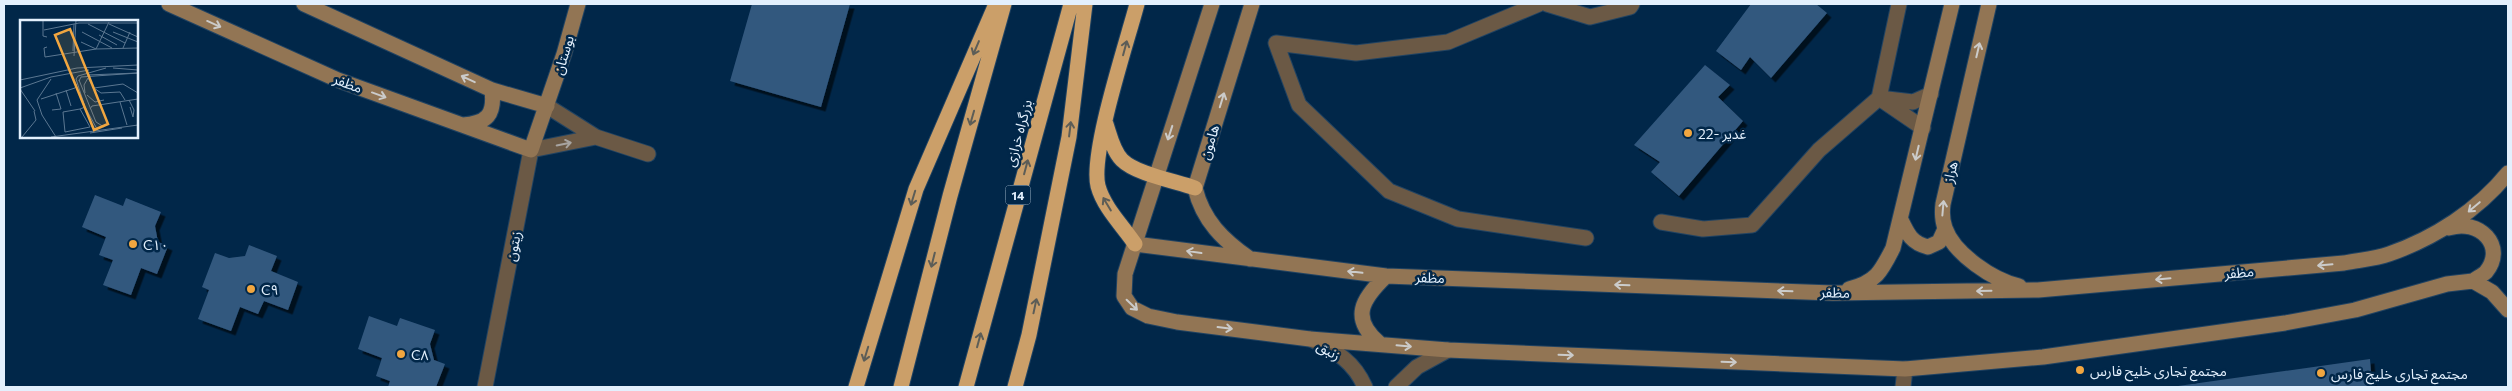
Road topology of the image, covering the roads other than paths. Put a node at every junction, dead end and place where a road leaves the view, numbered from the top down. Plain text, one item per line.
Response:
1 (169, 4) edge
2 (304, 4) edge
3 (578, 4) edge
4 (996, 4) edge
5 (1004, 4) edge
6 (1071, 4) edge
7 (1085, 4) edge
8 (1137, 4) edge
9 (1212, 4) edge
10 (1252, 4) edge
11 (1539, 4) edge
12 (1547, 4) edge
13 (1632, 4) edge
14 (1899, 4) edge
15 (1952, 4) edge
16 (1989, 4) edge
17 (492, 90) junction
18 (1931, 94) junction
19 (1878, 98) junction
20 (547, 106) junction
21 (1105, 123) junction
22 (462, 125) junction
23 (1923, 128) junction
24 (596, 138) junction
25 (531, 150) junction
26 (648, 154) dead end
27 (2508, 173) edge
28 (1157, 176) junction
29 (1195, 188) junction
30 (1901, 220) junction
31 (1661, 222) dead end
32 (1945, 229) junction
33 (2438, 231) junction
34 (1586, 238) dead end
35 (1135, 244) junction
36 (1254, 261) junction
37 (1386, 276) junction
38 (2473, 281) junction
39 (2038, 290) junction
40 (1833, 293) junction
41 (2508, 310) edge
42 (1310, 338) junction
43 (1379, 343) junction
44 (1448, 350) junction
45 (1905, 370) junction
46 (485, 387) edge
47 (856, 387) edge
48 (901, 387) edge
49 (966, 387) edge
50 (1015, 387) edge
51 (1365, 387) edge
52 (1396, 387) edge
53 (1903, 387) edge

1 -> 22 street, مظفر
17 -> 2 street
3 - 20 street, بوستان
4 -> 47 highway
5 -> 48 highway
49 -> 6 highway, بزرگراه خرازی / 14
50 -> 7 highway
21 -> 8 highway
9 -> 28 street
29 -> 10 street, هامون
11 - 34 street
12 - 13 street
14 - 19 street
15 - 18 street
32 -> 16 street, هراز
17 - 20 street
17 - 22 street
18 - 19 street
18 - 23 street
19 - 23 street
19 - 31 street
20 - 24 street
20 - 25 street, زیتون
21 - 28 highway
35 -> 21 highway
22 - 25 street, مظفر
23 -> 30 street
25 -> 24 street
24 - 26 street
25 - 46 street, زیتون
27 -> 33 street, مظفر
28 - 29 highway
28 - 35 street
29 - 36 street
30 - 32 street
30 - 40 street
32 - 39 street, هراز
33 - 38 street
33 -> 39 street, مظفر
36 -> 35 street, مظفر
35 -> 42 street
37 -> 36 street, مظفر
40 -> 37 street, مظفر
37 - 43 street
38 - 41 street
38 - 45 street
39 -> 40 street, مظفر
42 - 43 street
42 - 51 street, زنبق
43 -> 44 street
44 -> 45 street
44 - 52 street
45 - 53 street

